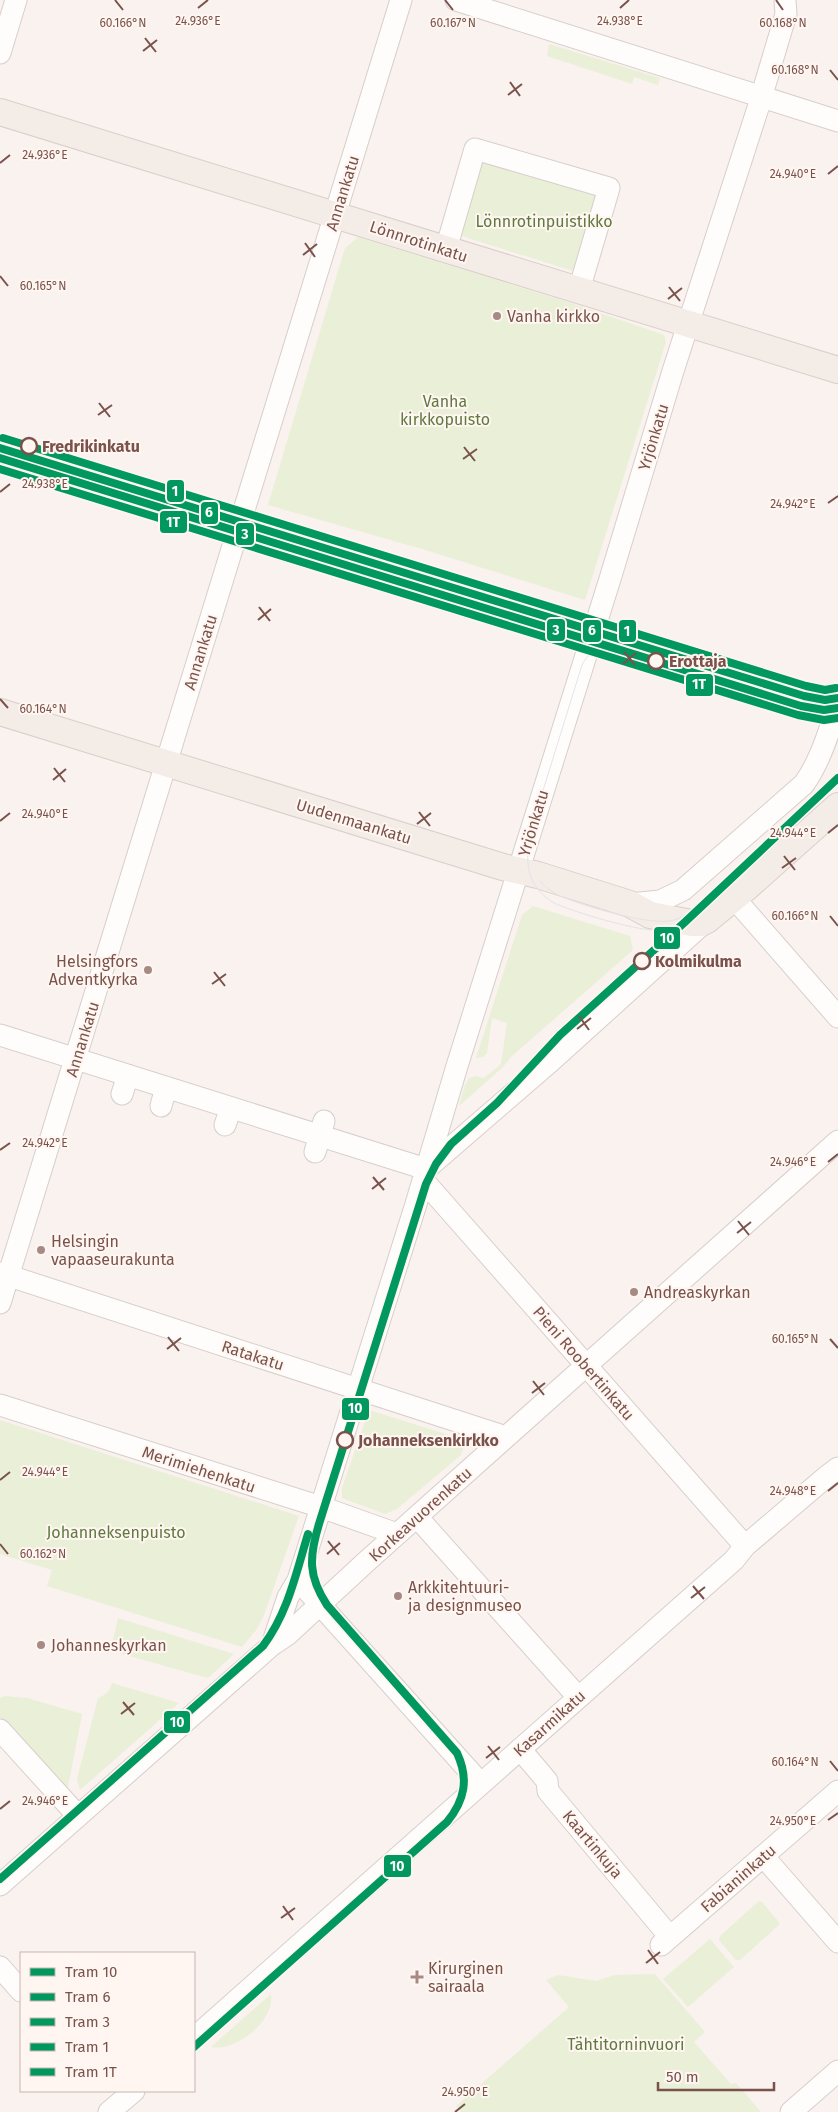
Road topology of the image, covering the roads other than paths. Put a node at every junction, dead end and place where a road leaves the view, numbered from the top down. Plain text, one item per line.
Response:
1 (16, 0) edge
2 (400, 0) edge
3 (456, 0) edge
4 (785, 0) edge
5 (0, 53) edge
6 (761, 96) junction
7 (0, 112) edge
8 (838, 121) edge
9 (335, 214) junction
10 (446, 249) junction
11 (579, 290) junction
12 (688, 324) junction
13 (838, 370) edge
14 (0, 452) edge
15 (240, 526) junction
16 (593, 634) junction
17 (837, 704) edge
18 (0, 712) edge
19 (165, 762) junction
20 (837, 806) edge
21 (518, 871) junction
22 (734, 898) junction
23 (630, 904) junction
24 (707, 920) junction
25 (838, 1017) edge
26 (9, 1045) edge
27 (62, 1058) junction
28 (838, 1141) edge
29 (409, 1166) junction
30 (4, 1275) edge
31 (0, 1303) edge
32 (586, 1366) junction
33 (358, 1389) junction
34 (0, 1405) edge
35 (506, 1437) junction
36 (838, 1468) edge
37 (321, 1507) junction
38 (417, 1516) junction
39 (397, 1534) junction
40 (745, 1546) junction
41 (298, 1580) junction
42 (320, 1606) junction
43 (272, 1645) junction
44 (578, 1697) junction
45 (0, 1730) edge
46 (520, 1749) junction
47 (481, 1784) junction
48 (838, 1791) edge
49 (78, 1816) junction
50 (763, 1856) junction
51 (0, 1885) edge
52 (665, 1941) joint
53 (838, 1942) edge
54 (0, 1967) edge
55 (20, 1990) edge
56 (195, 2037) edge
57 (838, 2070) edge
58 (791, 2112) edge

1 - 5 street
2 - 9 street, Annankatu
3 - 6 street
4 - 6 street, Yrjönkatu
6 - 8 street
6 - 12 street, Yrjönkatu
7 - 9 main road, Lönnrotinkatu
9 - 10 main road, Lönnrotinkatu
9 - 15 street, Annankatu
10 - 11 main road, Lönnrotinkatu
10 - 11 street
11 - 12 main road, Lönnrotinkatu
12 - 13 main road, Lönnrotinkatu
12 - 16 street, Yrjönkatu
14 - 15 street
15 - 16 street
15 - 19 street, Annankatu
16 - 17 street
16 - 21 street, Yrjönkatu
17 - 23 street
18 - 19 main road, Uudenmaankatu
19 - 21 main road, Uudenmaankatu
19 - 27 street, Annankatu
20 - 22 main road
21 - 23 main road, Uudenmaankatu
21 - 29 street, Yrjönkatu
22 - 24 main road
22 - 25 street
23 - 24 main road, Uudenmaankatu
24 - 29 street
26 - 27 street
27 - 29 street
27 - 30 street, Annankatu
28 - 32 street, Korkeavuorenkatu
29 - 32 street, Pieni Roobertinkatu
29 - 33 street, Yrjönkatu
30 - 31 street, Annankatu
30 - 33 street, Ratakatu
32 - 35 street, Korkeavuorenkatu
32 - 40 street, Pieni Roobertinkatu
33 - 35 street, Ratakatu
33 - 37 street, Yrjönkatu
34 - 37 street, Merimiehenkatu
35 - 38 street, Korkeavuorenkatu
36 - 40 street, Kasarmikatu
37 - 39 street, Merimiehenkatu
37 - 41 street, Yrjönkatu
38 - 39 street, Korkeavuorenkatu
38 - 44 street
39 - 42 street, Korkeavuorenkatu
40 - 44 street, Kasarmikatu
41 - 42 street
41 - 43 street, Yrjönkatu
42 - 43 street, Korkeavuorenkatu
42 - 47 street
43 - 49 street, Korkeavuorenkatu
44 - 46 street, Kasarmikatu
45 - 49 street
46 - 47 street, Kasarmikatu
46 - 52 street, Kaartinkuja
47 - 56 street, Kasarmikatu
48 - 50 street, Fabianinkatu
49 - 51 street, Korkeavuorenkatu
50 - 52 street, Fabianinkatu
50 - 53 street
54 - 55 street
57 - 58 street

